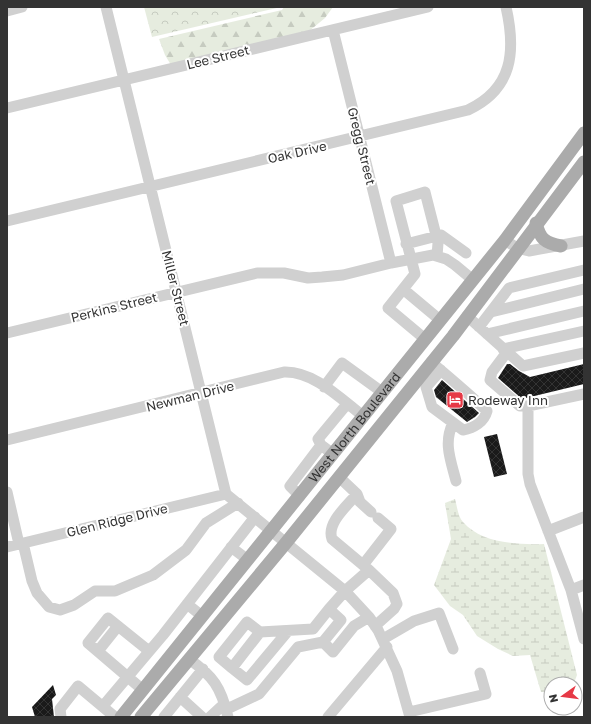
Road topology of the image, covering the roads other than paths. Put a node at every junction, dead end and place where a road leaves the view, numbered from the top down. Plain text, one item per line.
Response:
1 (22, 7) edge
2 (106, 7) edge
3 (428, 7) edge
4 (506, 7) edge
5 (7, 11) edge
6 (333, 30) junction
7 (124, 80) junction
8 (7, 108) edge
9 (584, 133) edge
10 (360, 137) junction
11 (584, 162) edge
12 (580, 175) edge
13 (150, 187) junction
14 (7, 221) edge
15 (536, 223) junction
16 (436, 237) junction
17 (505, 240) junction
18 (584, 241) edge
19 (406, 244) junction
20 (561, 246) junction
21 (517, 248) junction
22 (466, 253) dead end
23 (437, 256) junction
24 (410, 259) junction
25 (390, 263) junction
26 (584, 270) edge
27 (473, 280) junction
28 (403, 289) junction
29 (584, 290) edge
30 (178, 292) junction
31 (584, 311) edge
32 (491, 312) junction
33 (467, 316) junction
34 (440, 320) junction
35 (584, 330) edge
36 (483, 331) junction
37 (7, 333) edge
38 (425, 339) junction
39 (505, 350) junction
40 (584, 353) edge
41 (436, 366) junction
42 (423, 382) junction
43 (324, 387) junction
44 (382, 392) junction
45 (203, 393) junction
46 (584, 394) edge
47 (347, 404) junction
48 (528, 406) junction
49 (363, 416) junction
50 (453, 423) junction
51 (7, 440) edge
52 (321, 445) junction
53 (333, 454) junction
54 (310, 461) junction
55 (321, 470) junction
56 (339, 477) junction
57 (456, 481) dead end
58 (7, 492) edge
59 (226, 494) junction
60 (358, 494) junction
61 (300, 496) junction
62 (238, 503) junction
63 (255, 517) junction
64 (584, 517) edge
65 (272, 531) junction
66 (548, 531) junction
67 (21, 544) junction
68 (285, 544) junction
69 (7, 547) edge
70 (231, 547) junction
71 (248, 560) junction
72 (366, 567) junction
73 (584, 585) edge
74 (571, 590) junction
75 (345, 592) junction
76 (187, 604) junction
77 (329, 609) junction
78 (202, 616) junction
79 (372, 621) junction
80 (288, 631) junction
81 (260, 632) junction
82 (163, 635) junction
83 (584, 639) edge
84 (323, 642) junction
85 (385, 643) junction
86 (178, 646) junction
87 (453, 649) dead end
88 (149, 650) junction
89 (189, 658) junction
90 (160, 668) junction
91 (203, 668) junction
92 (232, 668) junction
93 (480, 673) dead end
94 (127, 676) junction
95 (143, 690) junction
96 (180, 697) junction
97 (226, 710) edge
98 (108, 713) edge
99 (410, 714) edge
100 (61, 717) edge
101 (121, 717) edge
102 (128, 717) edge
103 (141, 717) edge
104 (164, 717) edge
105 (202, 717) edge
106 (210, 717) edge
107 (328, 717) edge

1 - 5 street
2 - 7 street, Miller Street
3 - 6 street, Lee Street
4 - 10 street, Oak Drive
6 - 7 street, Lee Street
6 - 10 street, Gregg Street
7 - 8 street, Lee Street
7 - 13 street, Miller Street
9 - 17 main road, West North Boulevard
10 - 13 street, Oak Drive
10 - 25 street, Gregg Street
11 - 12 main road, West North Boulevard
12 - 15 main road, West North Boulevard
13 - 14 street, Oak Drive
13 - 30 street, Miller Street
15 - 20 main road
15 - 21 main road, West North Boulevard
16 - 19 street
16 - 19 street
16 - 22 street
16 - 23 street
17 - 21 street
17 - 27 main road, West North Boulevard
18 - 20 street
19 - 24 street
20 - 21 street
21 - 33 main road, West North Boulevard
23 - 24 street, Perkins Street
23 - 27 street
24 - 25 street, Perkins Street
24 - 28 street
25 - 30 street, Perkins Street
26 - 32 street
27 - 34 main road, West North Boulevard
28 - 34 street
28 - 38 street
29 - 32 street
30 - 37 street, Perkins Street
30 - 45 street, Miller Street
31 - 36 street
32 - 36 street
33 - 36 street
33 - 41 main road, West North Boulevard
34 - 38 main road, West North Boulevard
35 - 39 street
36 - 39 street
38 - 44 main road, West North Boulevard
39 - 40 street
39 - 48 street
41 - 42 main road, West North Boulevard
41 - 50 street
42 - 50 street
42 - 56 main road, West North Boulevard
43 - 44 street
43 - 45 street, Newman Drive
43 - 47 street, Newman Drive
44 - 49 main road, West North Boulevard
45 - 51 street, Newman Drive
45 - 59 street, Miller Street
46 - 48 street
47 - 49 street, Newman Drive
47 - 52 street
48 - 66 street
49 - 53 main road, West North Boulevard
50 - 57 street
52 - 53 street
52 - 54 street
53 - 55 main road, West North Boulevard
54 - 55 street
54 - 61 street
55 - 61 main road, West North Boulevard
56 - 60 street
56 - 68 main road, West North Boulevard
58 - 67 street
59 - 62 street
59 - 67 street, Glen Ridge Drive
60 - 72 street
60 - 72 street
61 - 65 main road, West North Boulevard
62 - 63 street
62 - 67 street
63 - 65 street
63 - 70 street
64 - 66 street
65 - 68 street
65 - 71 main road, West North Boulevard
66 - 74 street
67 - 69 street, Glen Ridge Drive
68 - 75 street
68 - 89 main road, West North Boulevard
70 - 71 street
70 - 76 street
71 - 78 main road, West North Boulevard
72 - 75 street
72 - 79 street
73 - 74 street
74 - 83 street
75 - 77 street
75 - 79 street
76 - 78 street
76 - 82 street
77 - 80 street
77 - 84 street
78 - 86 main road, West North Boulevard
79 - 84 street
79 - 85 street
80 - 81 street
80 - 92 street
81 - 92 street
81 - 92 street
82 - 86 street
82 - 88 street
84 - 97 street
85 - 87 street
85 - 99 street
85 - 107 street
86 - 90 main road, West North Boulevard
88 - 94 street
88 - 94 street
89 - 91 street
89 - 103 main road, West North Boulevard
90 - 95 main road, West North Boulevard
90 - 102 main road
91 - 96 street
91 - 97 street
93 - 99 street
94 - 95 street
94 - 98 street
95 - 101 main road, West North Boulevard
96 - 104 street
96 - 105 street
97 - 106 street
98 - 100 street

